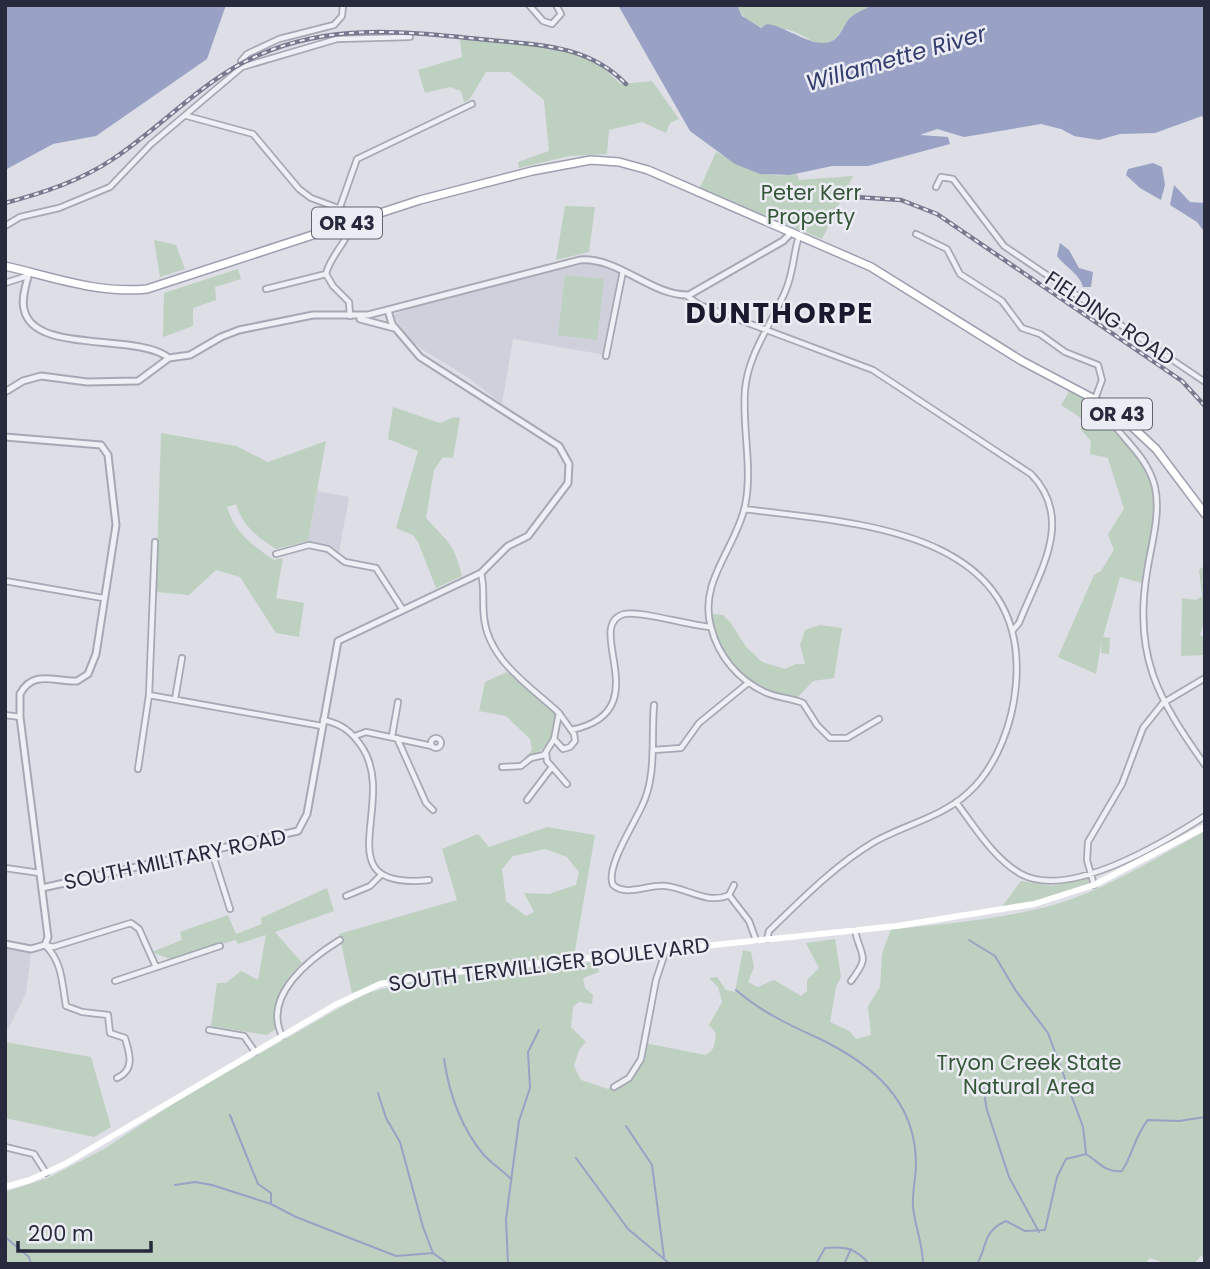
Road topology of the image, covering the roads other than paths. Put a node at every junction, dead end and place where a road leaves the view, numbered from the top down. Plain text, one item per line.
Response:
1 (343, 5) edge
2 (529, 5) edge
3 (556, 5) edge
4 (410, 37) dead end
5 (242, 67) junction
6 (472, 104) dead end
7 (187, 116) junction
8 (936, 187) dead end
9 (340, 207) junction
10 (352, 222) junction
11 (5, 226) edge
12 (795, 234) junction
13 (916, 234) dead end
14 (5, 266) edge
15 (623, 271) junction
16 (29, 272) junction
17 (326, 274) junction
18 (5, 283) edge
19 (266, 289) dead end
20 (687, 296) junction
21 (388, 310) junction
22 (350, 317) junction
23 (397, 329) junction
24 (766, 330) junction
25 (606, 356) dead end
26 (169, 358) junction
27 (1205, 382) edge
28 (5, 392) edge
29 (1094, 400) junction
30 (1103, 405) junction
31 (5, 437) edge
32 (744, 509) junction
33 (1205, 514) edge
34 (155, 542) dead end
35 (276, 554) dead end
36 (481, 573) junction
37 (5, 582) edge
38 (103, 598) junction
39 (403, 610) junction
40 (711, 627) junction
41 (1012, 631) junction
42 (182, 658) dead end
43 (1205, 678) edge
44 (748, 683) junction
45 (149, 695) junction
46 (175, 698) junction
47 (398, 702) dead end
48 (1163, 704) junction
49 (654, 705) dead end
50 (559, 713) junction
51 (5, 715) edge
52 (20, 717) junction
53 (879, 719) dead end
54 (323, 723) junction
55 (571, 730) junction
56 (355, 736) junction
57 (395, 737) junction
58 (554, 739) junction
59 (432, 746) dead end
60 (654, 750) junction
61 (546, 752) junction
62 (1205, 765) edge
63 (502, 767) dead end
64 (552, 767) junction
65 (138, 769) dead end
66 (567, 784) dead end
67 (527, 800) dead end
68 (956, 802) junction
69 (433, 810) dead end
70 (1205, 816) edge
71 (1205, 827) edge
72 (212, 852) junction
73 (5, 868) edge
74 (40, 873) junction
75 (1090, 874) junction
76 (380, 876) junction
77 (429, 880) dead end
78 (734, 885) dead end
79 (1094, 885) junction
80 (42, 888) junction
81 (729, 895) junction
82 (346, 896) dead end
83 (230, 909) dead end
84 (855, 931) junction
85 (767, 939) junction
86 (340, 940) dead end
87 (756, 940) junction
88 (5, 944) edge
89 (45, 945) junction
90 (220, 946) dead end
91 (666, 950) junction
92 (156, 967) junction
93 (115, 981) dead end
94 (851, 981) dead end
95 (209, 1030) dead end
96 (282, 1036) junction
97 (255, 1053) junction
98 (117, 1079) dead end
99 (614, 1087) dead end
100 (5, 1147) edge
101 (46, 1173) junction
102 (5, 1187) edge

1 - 5 street
2 - 3 street
4 - 5 street
5 - 7 street
6 - 9 street
7 - 9 street
7 - 11 street
8 - 27 street, FIELDING ROAD
9 - 10 street
10 - 12 main road, OR 43
10 - 16 main road, OR 43
10 - 17 street
12 - 20 street
12 - 24 street
12 - 29 main road, OR 43
13 - 29 street
14 - 16 main road, OR 43
15 - 20 street
15 - 21 street
15 - 25 street
16 - 18 street
16 - 26 street
17 - 19 street
17 - 22 street
20 - 24 street
21 - 22 street
21 - 23 street, SOUTH MILITARY ROAD
22 - 23 street
22 - 26 street
23 - 36 street, SOUTH MILITARY ROAD
24 - 32 street
24 - 41 street
26 - 28 street
29 - 30 main road, OR 43
30 - 33 main road, OR 43
30 - 48 street
31 - 38 street
32 - 40 street
32 - 41 street
34 - 45 street
35 - 39 street
36 - 39 street, SOUTH MILITARY ROAD
36 - 50 street
37 - 38 street
38 - 52 street
39 - 54 street, SOUTH MILITARY ROAD
40 - 44 street
40 - 55 street
41 - 68 street
42 - 46 street
43 - 48 street
44 - 53 street
44 - 60 street
45 - 46 street
45 - 65 street
46 - 54 street
47 - 57 street
48 - 62 street
48 - 75 street
49 - 60 street
50 - 55 street
50 - 58 street
51 - 52 street
52 - 74 street
54 - 56 street
54 - 72 street, SOUTH MILITARY ROAD
55 - 58 street
56 - 57 street
56 - 76 street
57 - 59 street
57 - 69 street
58 - 61 street
60 - 81 street
61 - 63 street
61 - 64 street
64 - 66 street
64 - 67 street
68 - 75 street
68 - 85 street
70 - 75 street
71 - 79 main road, SOUTH TERWILLIGER BOULEVARD
72 - 80 street, SOUTH MILITARY ROAD
72 - 83 street
73 - 74 street
74 - 80 street
75 - 79 street
76 - 77 street
76 - 82 street
78 - 81 street
79 - 84 main road, SOUTH TERWILLIGER BOULEVARD
80 - 89 street
81 - 87 street
84 - 85 main road, SOUTH TERWILLIGER BOULEVARD
84 - 94 street
85 - 87 main road, SOUTH TERWILLIGER BOULEVARD
86 - 96 street
87 - 91 main road, SOUTH TERWILLIGER BOULEVARD
88 - 89 street
89 - 92 street
89 - 98 street
90 - 92 street
91 - 96 main road, SOUTH TERWILLIGER BOULEVARD
91 - 99 street
92 - 93 street
95 - 97 street
96 - 97 main road, SOUTH TERWILLIGER BOULEVARD
97 - 101 main road, SOUTH TERWILLIGER BOULEVARD
100 - 101 street
101 - 102 main road, SOUTH TERWILLIGER BOULEVARD

